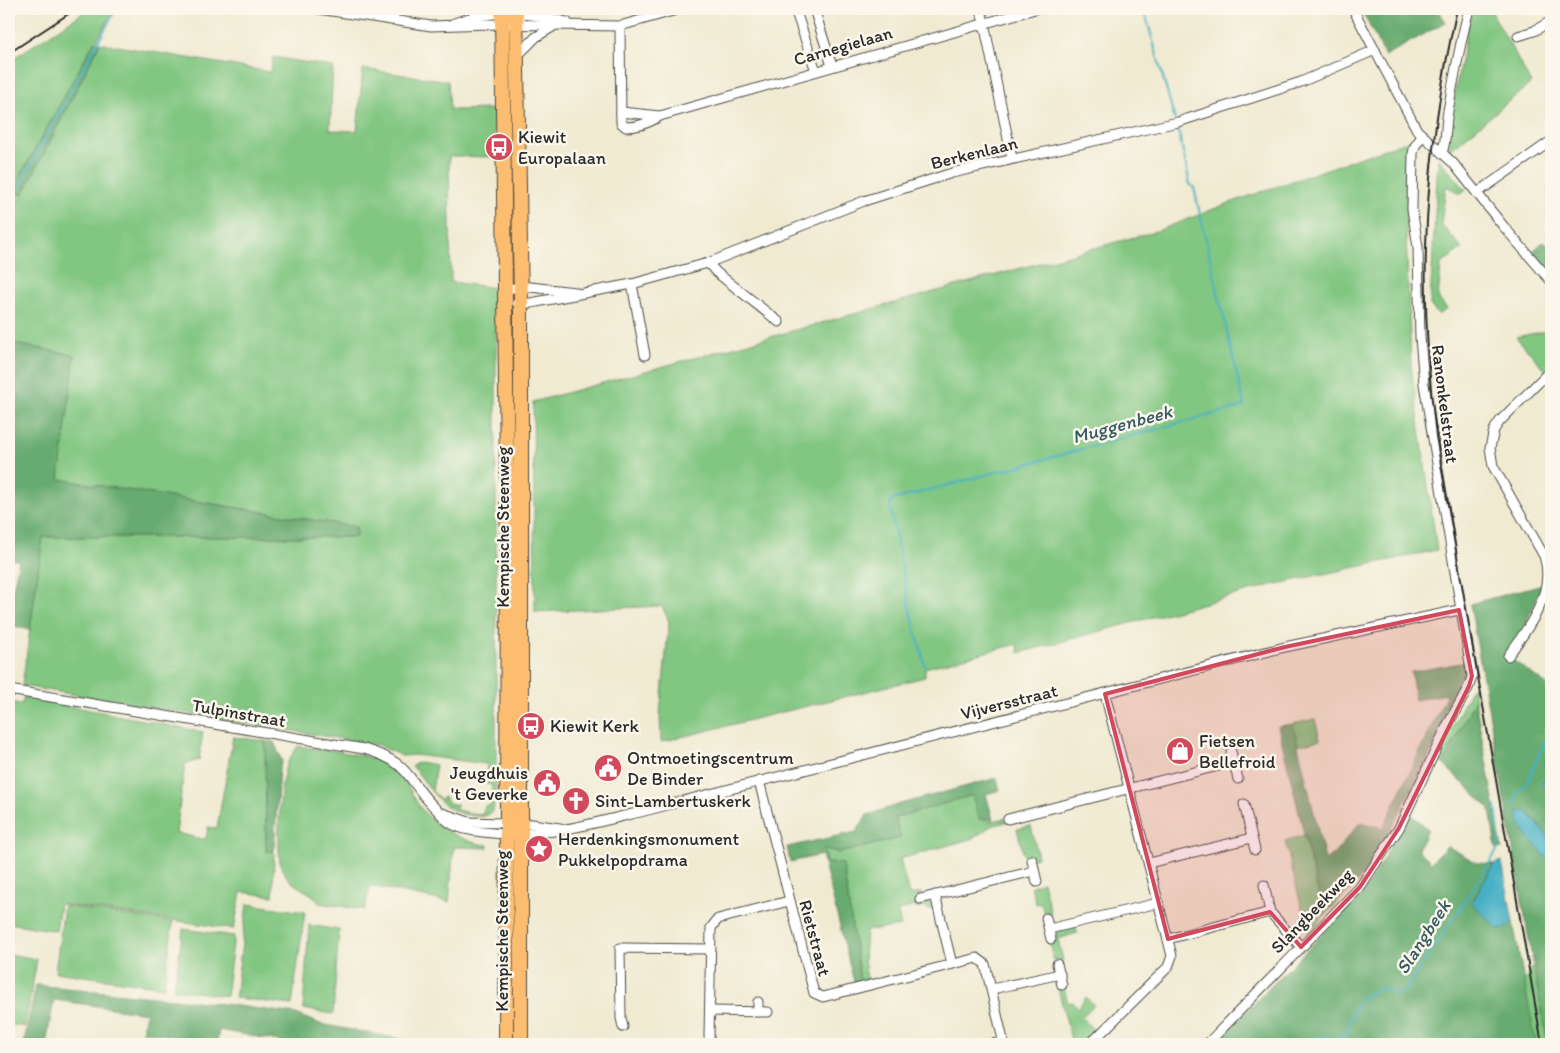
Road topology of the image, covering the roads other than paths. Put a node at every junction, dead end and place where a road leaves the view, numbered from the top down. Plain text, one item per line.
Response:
1 (319, 9) edge
2 (680, 9) edge
3 (795, 9) edge
4 (814, 9) edge
5 (981, 9) edge
6 (1035, 9) edge
7 (1353, 9) edge
8 (1469, 9) edge
9 (509, 16) edge
10 (1551, 21) edge
11 (985, 23) junction
12 (556, 25) junction
13 (579, 25) junction
14 (620, 26) junction
15 (1518, 36) dead end
16 (1375, 50) junction
17 (517, 56) junction
18 (832, 66) junction
19 (816, 71) junction
20 (621, 112) junction
21 (660, 116) junction
22 (1422, 136) junction
23 (1551, 141) edge
24 (1442, 153) junction
25 (1012, 158) junction
26 (1476, 193) junction
27 (708, 263) junction
28 (1551, 281) edge
29 (632, 284) junction
30 (521, 286) junction
31 (582, 294) junction
32 (506, 296) junction
33 (521, 304) junction
34 (779, 322) dead end
35 (645, 356) dead end
36 (1551, 370) edge
37 (1459, 610) junction
38 (1508, 656) dead end
39 (1472, 676) joint
40 (9, 690) edge
41 (1105, 694) junction
42 (1231, 752) dead end
43 (1234, 762) junction
44 (1238, 779) dead end
45 (759, 781) junction
46 (1129, 787) junction
47 (1244, 804) dead end
48 (1008, 819) dead end
49 (514, 829) junction
50 (1252, 838) junction
51 (1255, 850) dead end
52 (1032, 860) dead end
53 (1149, 863) junction
54 (1034, 871) junction
55 (1037, 882) dead end
56 (1264, 885) dead end
57 (935, 896) junction
58 (920, 899) dead end
59 (788, 901) junction
60 (1158, 903) junction
61 (1270, 912) junction
62 (1046, 918) dead end
63 (1049, 929) junction
64 (1051, 939) dead end
65 (1168, 939) junction
66 (1300, 947) junction
67 (711, 949) junction
68 (952, 964) junction
69 (1057, 964) dead end
70 (1060, 974) junction
71 (1062, 985) dead end
72 (992, 989) junction
73 (758, 1002) dead end
74 (711, 1011) junction
75 (758, 1012) junction
76 (768, 1012) dead end
77 (623, 1027) dead end
78 (709, 1038) dead end
79 (1004, 1043) edge
80 (506, 1044) edge
81 (521, 1044) edge
82 (993, 1044) edge
83 (1090, 1044) edge
84 (1207, 1044) edge

1 - 9 street
2 - 14 street
3 - 19 street
4 - 18 street
5 - 11 street
6 - 11 street, Carnegielaan
7 - 16 street
8 - 24 street
9 - 12 street
9 - 13 street
9 - 17 main road, Kempische Steenweg
9 - 32 main road, Kempische Steenweg
10 - 15 street
11 - 18 street, Carnegielaan
11 - 25 street
12 - 13 street
12 - 17 street
13 - 14 street
14 - 20 street
16 - 22 street
16 - 25 street, Berkenlaan
17 - 30 main road, Kempische Steenweg
18 - 19 street, Carnegielaan
19 - 21 street, Carnegielaan
20 - 21 street, Carnegielaan
20 - 21 street, Carnegielaan
22 - 24 street
22 - 37 street, Ranonkelstraat
23 - 26 street
24 - 26 street
25 - 27 street, Berkenlaan
26 - 28 street
27 - 29 street, Berkenlaan
27 - 34 street
29 - 31 street, Berkenlaan
29 - 35 street
30 - 31 street, Berkenlaan
30 - 32 street, Berkenlaan
30 - 33 main road, Kempische Steenweg
31 - 33 street, Berkenlaan
32 - 33 street, Berkenlaan
32 - 49 main road, Kempische Steenweg
33 - 49 main road, Kempische Steenweg
36 - 38 street
37 - 39 street, Ranonkelstraat
37 - 41 street, Vijversstraat
39 - 66 street, Slangbeekweg
40 - 49 street, Tulpinstraat
41 - 45 street, Vijversstraat
41 - 46 street
42 - 43 street
43 - 44 street
43 - 46 street
45 - 49 street, Vijversstraat
45 - 59 street, Rietstraat
46 - 48 street
46 - 53 street
47 - 50 street
49 - 80 main road, Kempische Steenweg
49 - 81 main road, Kempische Steenweg
50 - 51 street
50 - 53 street
52 - 54 street
53 - 60 street
54 - 55 street
54 - 57 street
56 - 61 street
57 - 58 street
57 - 68 street
59 - 67 street
59 - 68 street, Rietstraat
60 - 63 street
60 - 65 street
61 - 65 street
61 - 66 street
62 - 63 street
63 - 64 street
65 - 83 street
66 - 84 street, Slangbeekweg
67 - 74 street
67 - 77 street
68 - 72 street, Rietstraat
69 - 70 street
70 - 71 street
70 - 72 street
72 - 79 street, Rietstraat
73 - 75 street
74 - 75 street
74 - 78 street
75 - 76 street
79 - 82 street, Rietstraat

